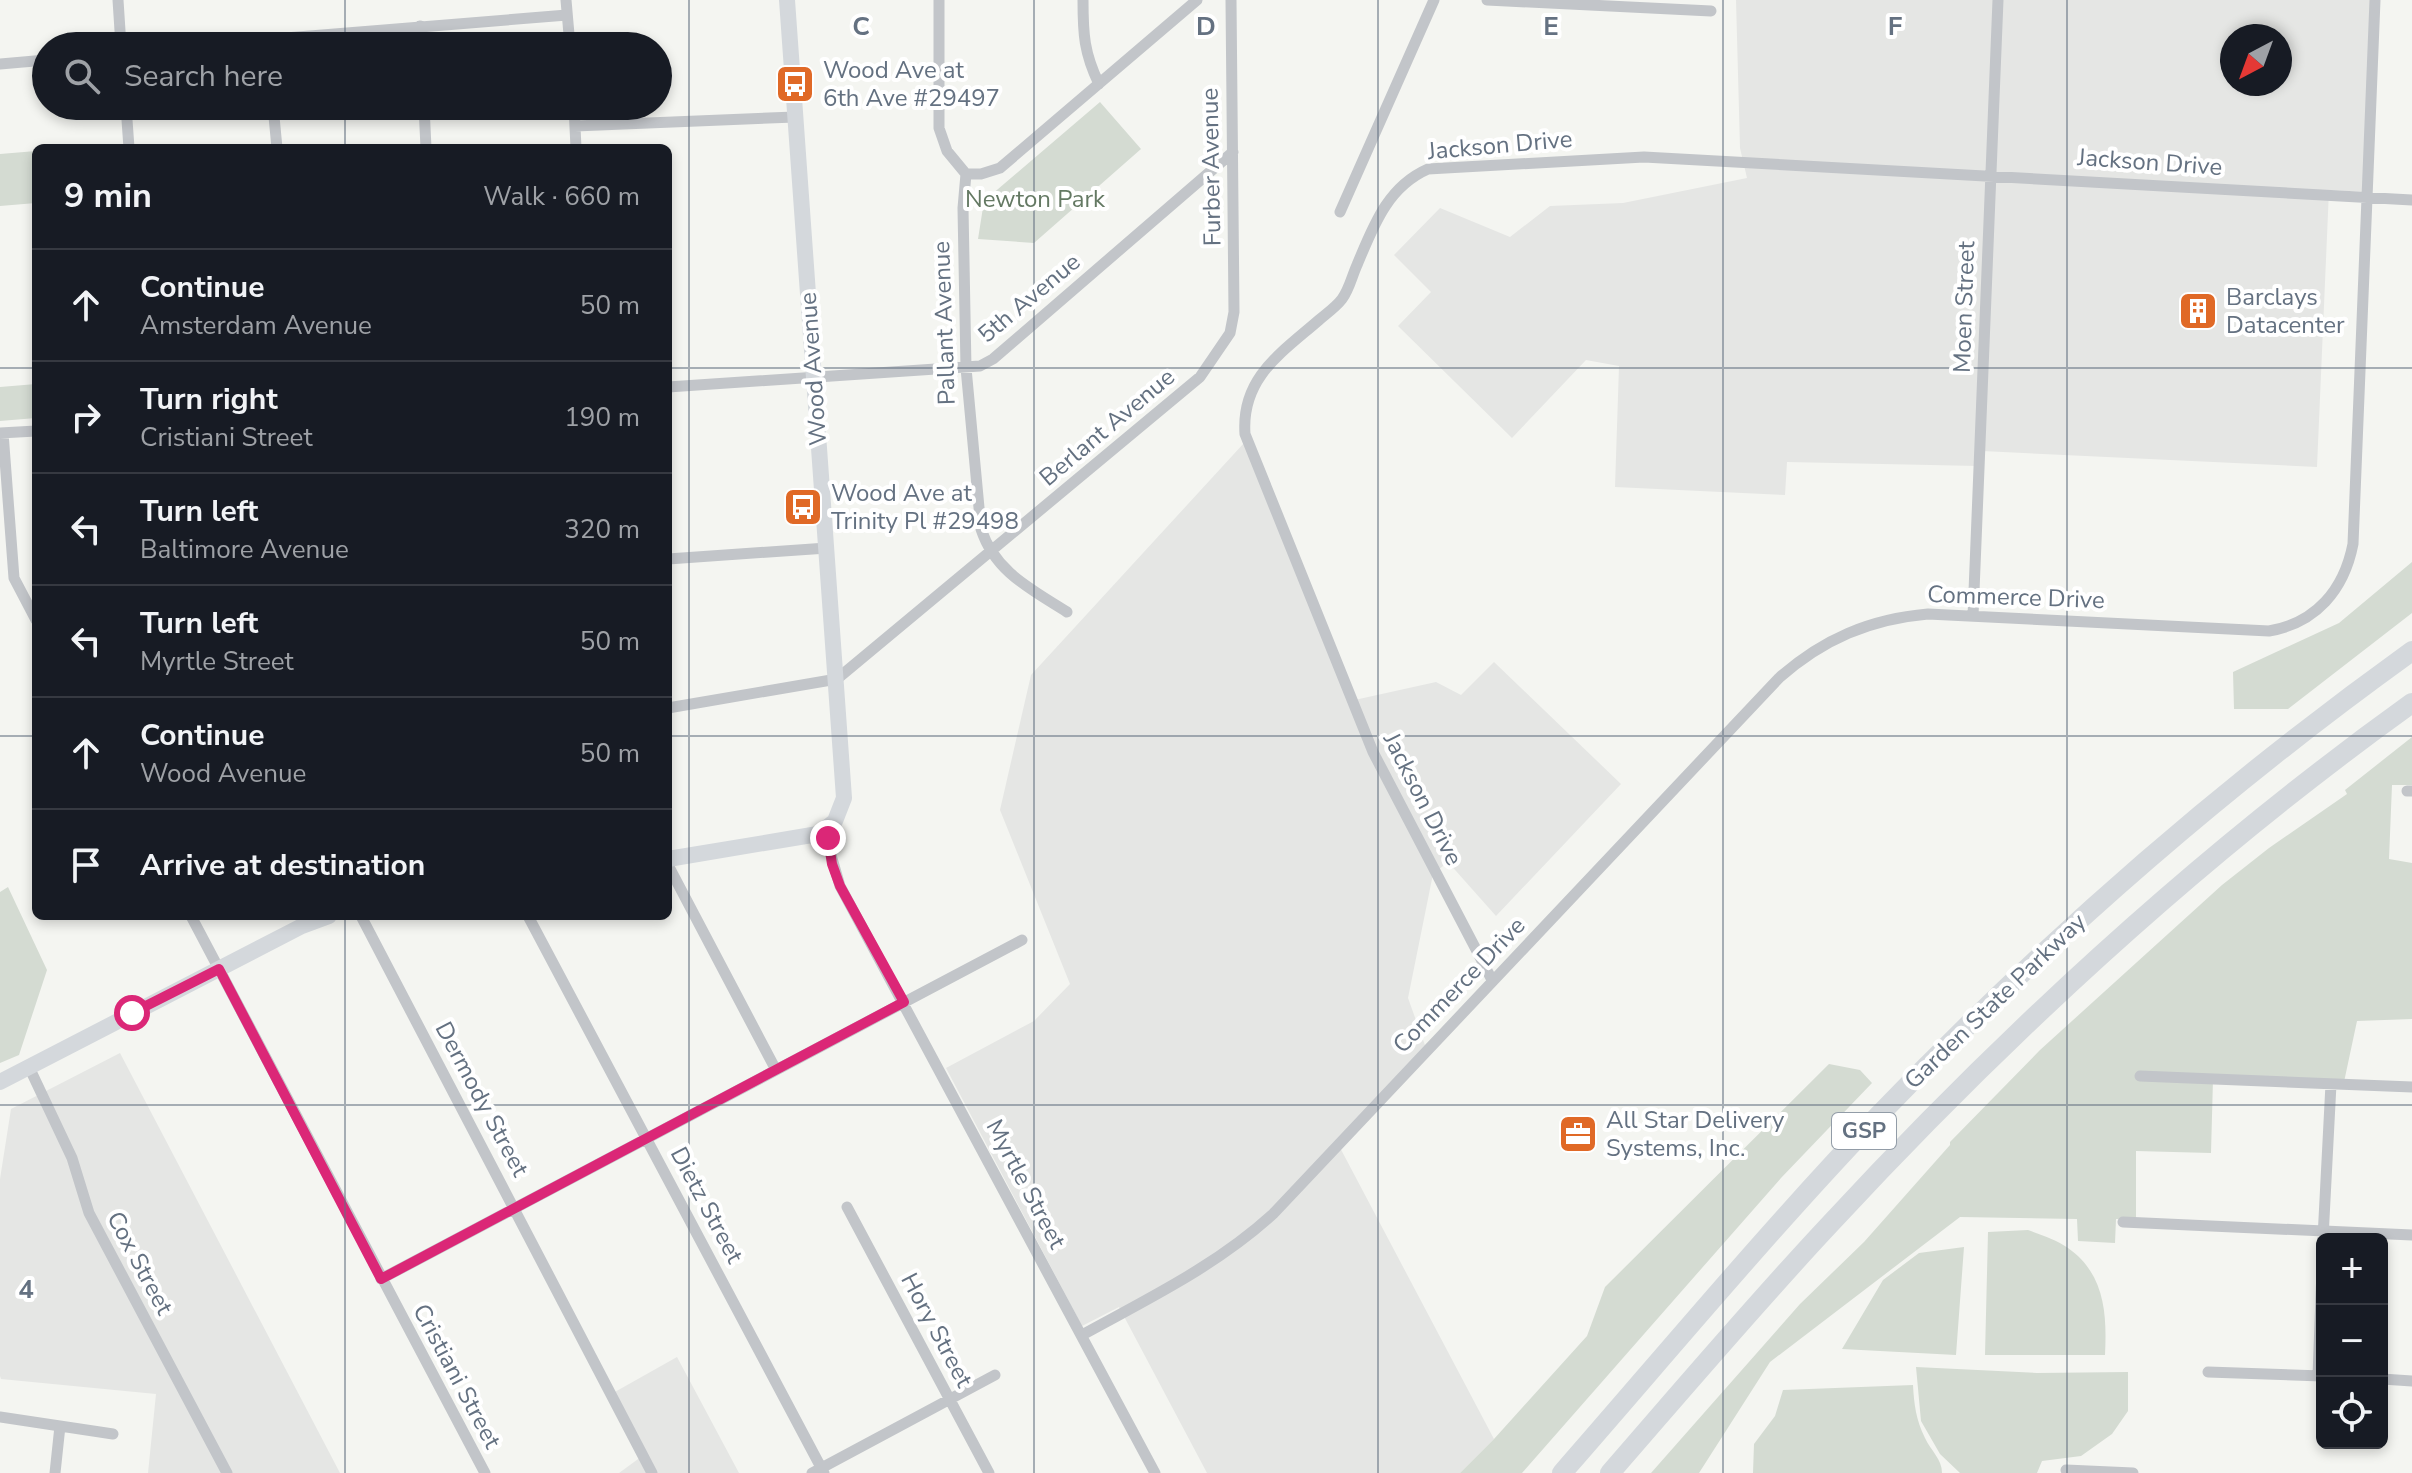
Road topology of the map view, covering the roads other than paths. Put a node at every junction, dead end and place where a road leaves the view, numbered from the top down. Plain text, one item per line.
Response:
1 (118, 0) edge
2 (566, 0) edge
3 (787, 0) edge
4 (939, 0) edge
5 (1083, 0) edge
6 (1197, 0) edge
7 (1231, 0) edge
8 (1434, 0) edge
9 (1487, 0) edge
10 (1998, 0) edge
11 (2375, 0) edge
12 (1711, 11) dead end
13 (567, 15) junction
14 (420, 26) junction
15 (120, 32) edge
16 (363, 32) edge
17 (420, 32) edge
18 (569, 32) edge
19 (32, 61) edge
20 (0, 64) edge
21 (1099, 84) junction
22 (795, 117) junction
23 (127, 120) edge
24 (274, 120) edge
25 (425, 120) edge
26 (575, 120) edge
27 (575, 126) junction
28 (129, 144) edge
29 (277, 144) edge
30 (426, 144) edge
31 (576, 144) edge
32 (1233, 152) junction
33 (966, 174) junction
34 (1991, 174) junction
35 (2367, 198) junction
36 (2412, 200) edge
37 (1340, 212) dead end
38 (1230, 333) joint
39 (966, 368) junction
40 (814, 377) junction
41 (672, 387) edge
42 (32, 431) edge
43 (1, 433) edge
44 (827, 548) junction
45 (991, 553) junction
46 (672, 559) edge
47 (32, 612) edge
48 (1067, 612) dead end
49 (1973, 616) junction
50 (2412, 651) edge
51 (836, 680) junction
52 (2412, 703) edge
53 (672, 707) edge
54 (2412, 716) edge
55 (2299, 788) junction
56 (824, 831) junction
57 (672, 861) edge
58 (672, 870) edge
59 (193, 920) edge
60 (318, 920) edge
61 (363, 920) edge
62 (530, 920) edge
63 (1022, 940) dead end
64 (219, 969) junction
65 (1492, 980) junction
66 (904, 1002) junction
67 (29, 1067) junction
68 (776, 1070) junction
69 (2140, 1076) dead end
70 (0, 1082) edge
71 (2331, 1084) junction
72 (2412, 1087) edge
73 (647, 1139) junction
74 (847, 1207) dead end
75 (514, 1209) junction
76 (2123, 1222) dead end
77 (2323, 1233) edge
78 (2316, 1235) edge
79 (2388, 1235) edge
80 (2412, 1235) edge
81 (381, 1279) junction
82 (1082, 1335) junction
83 (2208, 1372) dead end
84 (995, 1375) dead end
85 (2316, 1376) edge
86 (2388, 1379) edge
87 (2412, 1381) edge
88 (949, 1400) junction
89 (0, 1417) edge
90 (60, 1426) junction
91 (113, 1434) dead end
92 (2066, 1470) dead end
93 (819, 1471) edge
94 (55, 1473) edge
95 (227, 1473) edge
96 (485, 1473) edge
97 (652, 1473) edge
98 (989, 1473) edge
99 (1155, 1473) edge
100 (1562, 1473) edge
101 (1610, 1473) edge
102 (2133, 1473) edge

1 - 15 street
2 - 13 street
3 - 22 main road, Wood Avenue
4 - 33 street
5 - 21 street
6 - 21 street
7 - 32 street, Furber Avenue
8 - 37 street
9 - 12 street
10 - 34 street, Moen Street
11 - 35 street, Commerce Drive
13 - 14 street
13 - 18 street
14 - 16 street
14 - 17 street
19 - 20 street
21 - 33 street
22 - 27 street
22 - 40 main road, Wood Avenue
23 - 28 street
24 - 29 street
25 - 30 street
26 - 27 street
27 - 31 street
32 - 38 street, Furber Avenue
32 - 39 street, 5th Avenue
33 - 39 street, Pallant Avenue
34 - 35 street, Jackson Drive
34 - 49 street, Moen Street
34 - 65 street, Jackson Drive
35 - 36 street, Jackson Drive
35 - 49 street, Commerce Drive
38 - 45 street, Berlant Avenue
39 - 40 street, 5th Avenue
39 - 45 street, Pallant Avenue
40 - 41 street, 5th Avenue
40 - 44 main road, Wood Avenue
42 - 43 street
43 - 47 street
44 - 46 street
44 - 51 main road, Wood Avenue
45 - 48 street, Pallant Avenue
45 - 51 street, Berlant Avenue
49 - 65 street, Commerce Drive
50 - 100 highway, Garden State Parkway / GSP
51 - 53 street, Berlant Avenue
51 - 56 main road, Wood Avenue
52 - 55 highway, Garden State Parkway / GSP
54 - 55 highway
55 - 101 highway, Garden State Parkway / GSP
56 - 57 main road
56 - 66 street, Myrtle Street
58 - 68 street
59 - 64 street, Cristiani Street
60 - 64 main road
61 - 75 street, Dermody Street
62 - 73 street, Dietz Street
63 - 66 street
64 - 67 main road
64 - 81 street, Cristiani Street
65 - 82 street, Commerce Drive
66 - 68 street
66 - 82 street, Myrtle Street
67 - 70 main road
67 - 95 street, Cox Street
68 - 73 street
69 - 71 street
71 - 72 street
71 - 77 street
73 - 75 street
73 - 93 street, Dietz Street
74 - 88 street, Hory Street
75 - 81 street
75 - 97 street, Dermody Street
76 - 78 street
79 - 80 street
81 - 96 street, Cristiani Street
82 - 99 street, Myrtle Street
83 - 85 street
84 - 88 street
86 - 87 street
88 - 93 street
88 - 98 street, Hory Street
89 - 90 street
90 - 91 street
90 - 94 street
92 - 102 street

